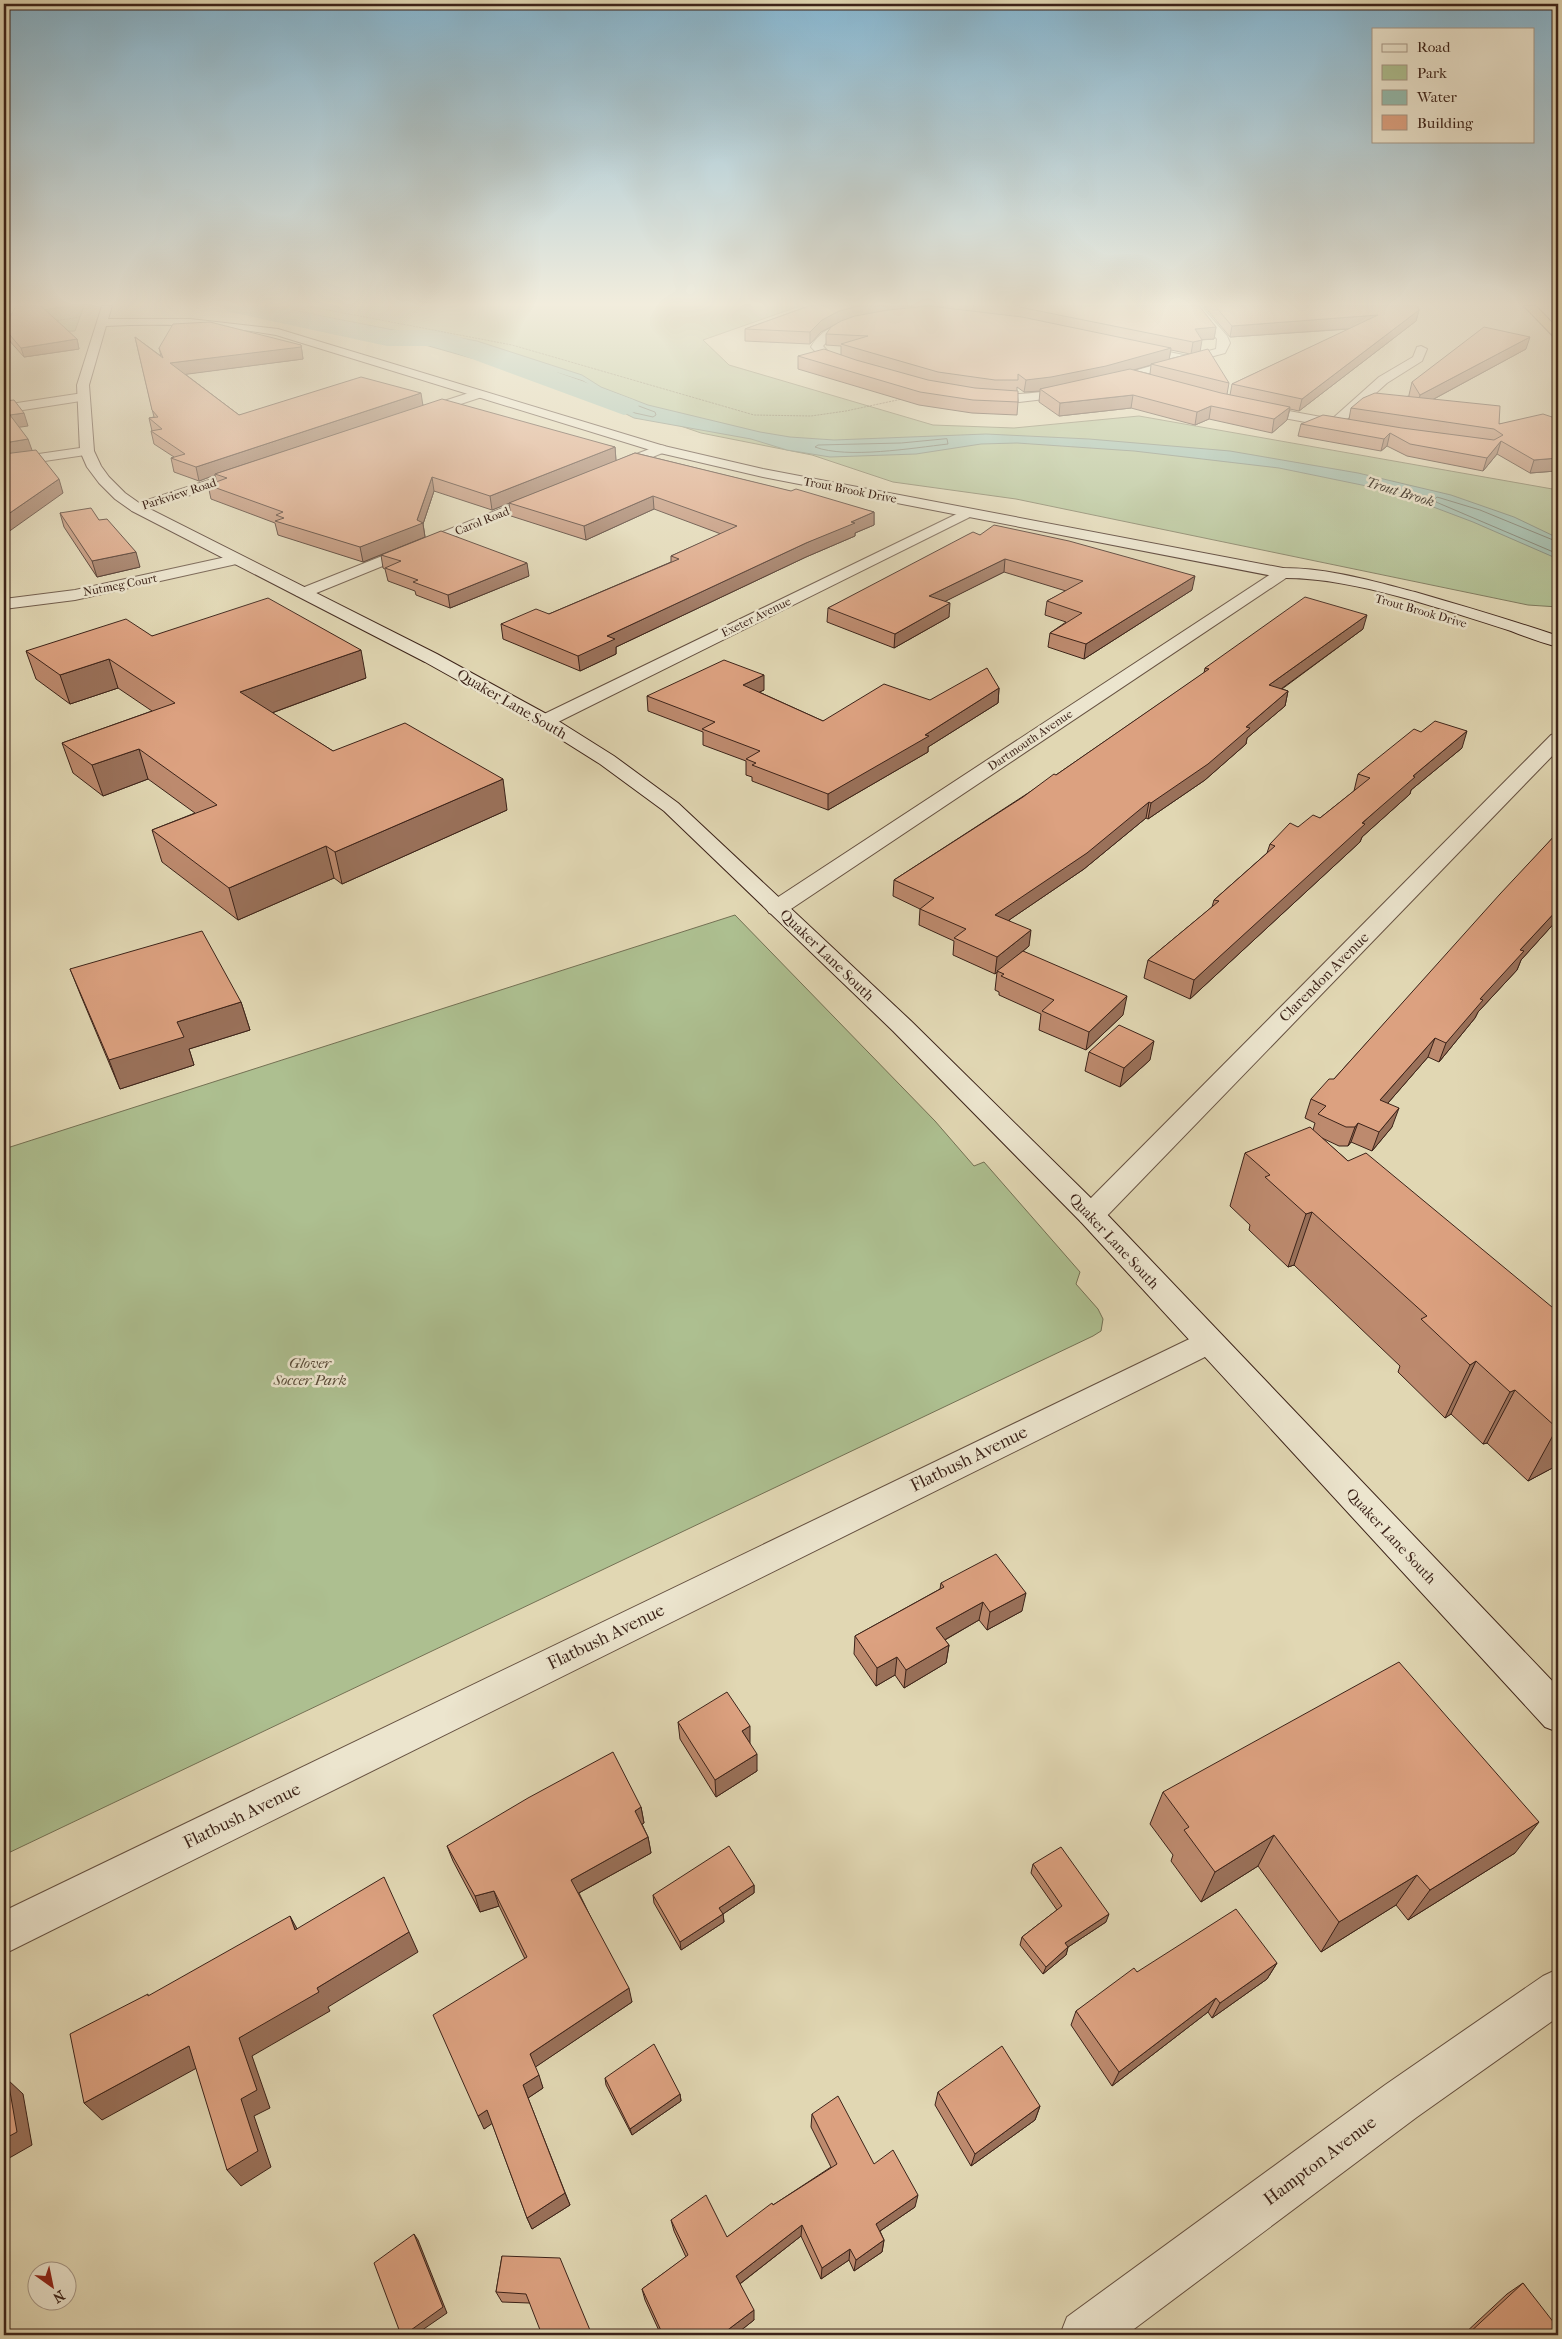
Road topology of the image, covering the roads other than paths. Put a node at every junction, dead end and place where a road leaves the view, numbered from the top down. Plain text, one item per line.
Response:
1 (84, 415) edge
2 (415, 415) edge
3 (548, 415) edge
4 (1289, 415) edge
5 (1344, 415) edge
6 (404, 419) edge
7 (1335, 423) junction
8 (1363, 428) edge
9 (660, 449) junction
10 (86, 451) junction
11 (4, 463) edge
12 (265, 465) edge
13 (596, 475) edge
14 (560, 490) edge
15 (137, 508) junction
16 (967, 513) junction
17 (236, 560) junction
18 (1283, 572) junction
19 (303, 593) junction
20 (4, 604) edge
21 (1558, 642) edge
22 (1558, 655) edge
23 (545, 721) junction
24 (1558, 739) edge
25 (777, 908) junction
26 (1091, 1215) junction
27 (1208, 1342) junction
28 (1558, 1714) edge
29 (4, 1933) edge
30 (1558, 1992) edge
31 (1085, 2335) edge

1 - 10 street, Quaker Lane South
2 - 6 street
3 - 9 street, Trout Brook Drive
4 - 7 street
5 - 7 street
7 - 8 street
9 - 13 street
9 - 16 street, Trout Brook Drive
10 - 11 street
10 - 15 street, Quaker Lane South
12 - 15 street, Parkview Road
14 - 19 street, Carol Road
15 - 17 street, Quaker Lane South
16 - 18 street, Trout Brook Drive
16 - 23 street, Exeter Avenue
17 - 19 street, Quaker Lane South
17 - 20 street, Nutmeg Court
18 - 21 street, Trout Brook Drive
18 - 22 street, Trout Brook Drive
18 - 25 street, Dartmouth Avenue
19 - 23 street, Quaker Lane South
23 - 25 street, Quaker Lane South
24 - 26 street, Clarendon Avenue
25 - 26 street, Quaker Lane South
26 - 27 street, Quaker Lane South
27 - 28 street, Quaker Lane South
27 - 29 street, Flatbush Avenue
30 - 31 street, Hampton Avenue

